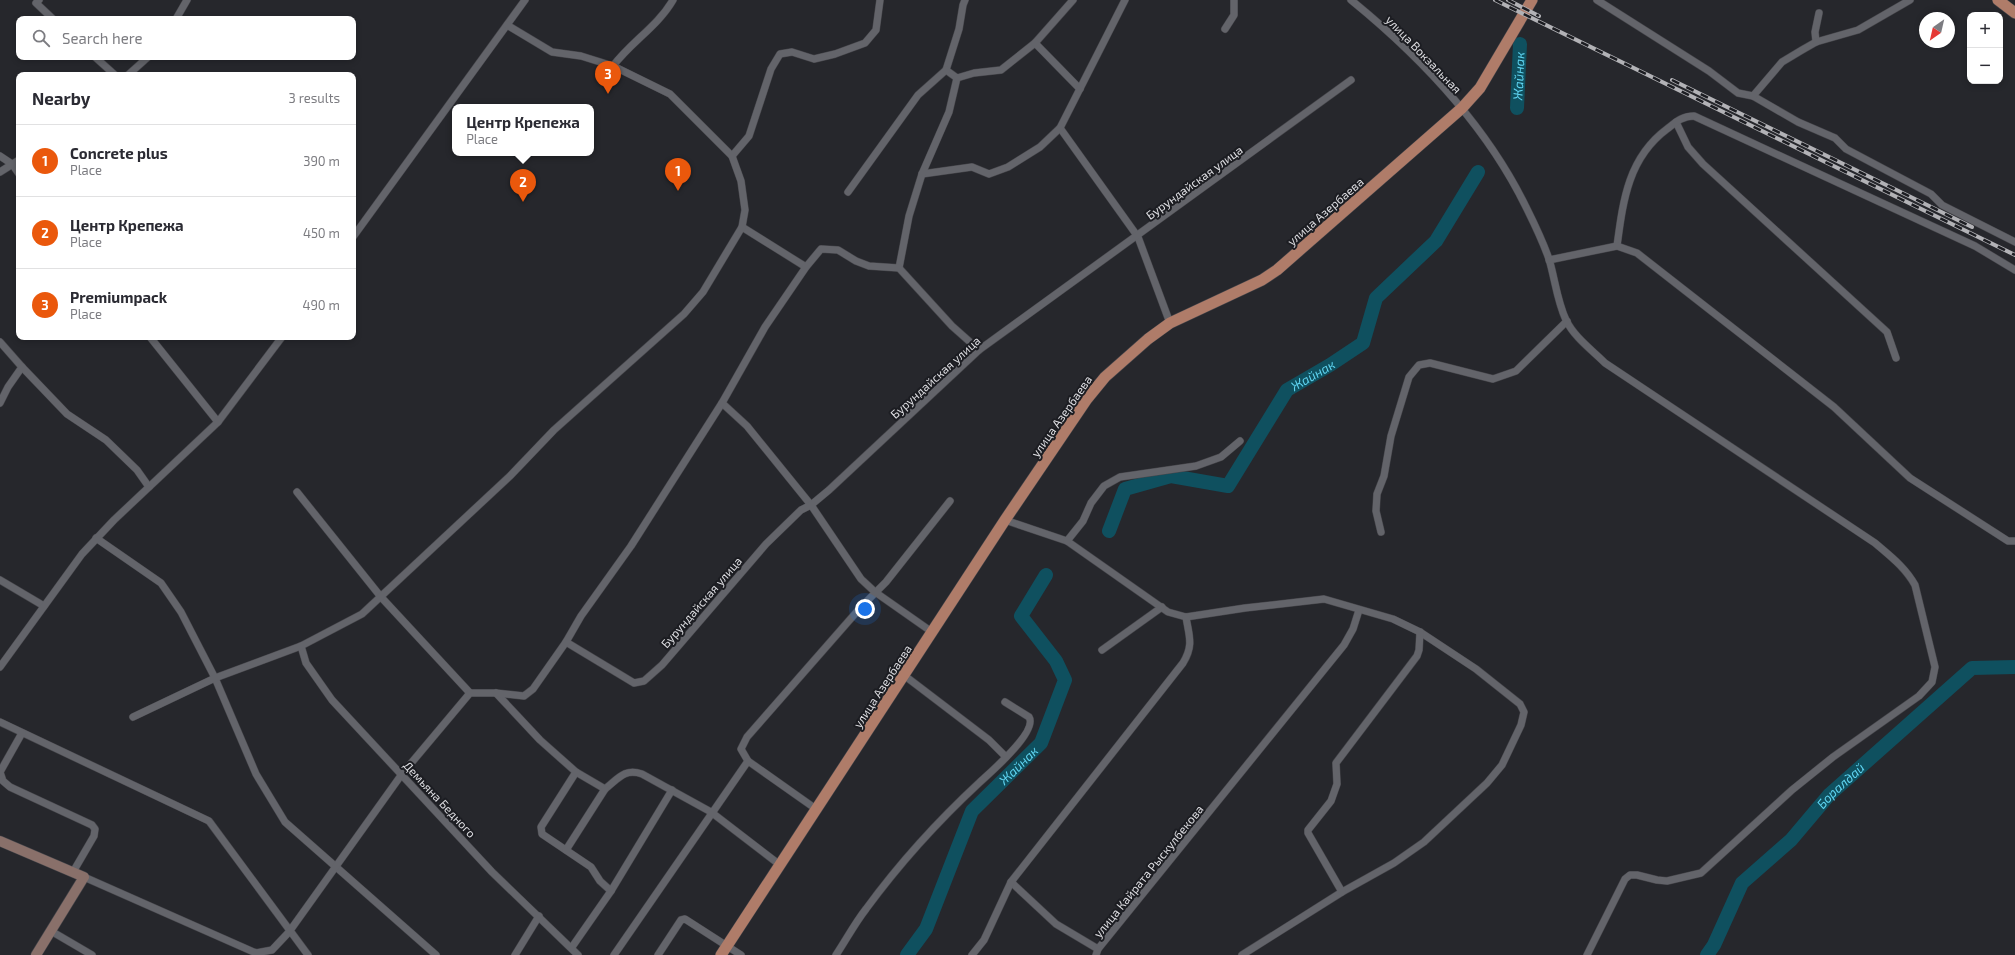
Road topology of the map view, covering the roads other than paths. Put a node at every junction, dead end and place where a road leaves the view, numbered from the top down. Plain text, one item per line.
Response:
1 (39, 0) edge
2 (187, 0) edge
3 (525, 0) edge
4 (673, 0) edge
5 (880, 0) edge
6 (965, 0) edge
7 (1073, 0) edge
8 (1125, 0) edge
9 (1234, 0) edge
10 (1351, 0) edge
11 (1532, 0) edge
12 (1597, 0) edge
13 (1910, 0) edge
14 (1998, 0) edge
15 (1818, 13) dead end
16 (2015, 13) edge
17 (50, 16) edge
18 (178, 16) edge
19 (507, 25) junction
20 (1225, 29) dead end
21 (1816, 42) junction
22 (1035, 43) junction
23 (98, 60) edge
24 (145, 60) edge
25 (613, 66) junction
26 (946, 70) junction
27 (112, 72) edge
28 (131, 72) edge
29 (956, 78) junction
30 (1351, 80) dead end
31 (1080, 88) junction
32 (1753, 96) junction
33 (1462, 108) junction
34 (1676, 122) junction
35 (1060, 128) junction
36 (0, 156) edge
37 (732, 156) junction
38 (16, 162) edge
39 (12, 164) junction
40 (16, 170) edge
41 (0, 172) edge
42 (922, 174) junction
43 (848, 192) dead end
44 (742, 227) junction
45 (356, 233) edge
46 (1138, 236) junction
47 (2015, 242) edge
48 (1617, 246) junction
49 (1549, 260) junction
50 (806, 267) junction
51 (898, 268) junction
52 (2015, 270) edge
53 (1567, 321) junction
54 (1170, 323) junction
55 (152, 340) edge
56 (280, 340) edge
57 (0, 342) edge
58 (979, 350) junction
59 (1896, 358) dead end
60 (22, 367) junction
61 (0, 403) edge
62 (722, 403) junction
63 (218, 422) junction
64 (1240, 441) dead end
65 (149, 487) junction
66 (297, 492) dead end
67 (950, 501) dead end
68 (810, 505) junction
69 (1005, 520) junction
70 (1381, 532) dead end
71 (96, 538) junction
72 (1067, 541) junction
73 (2015, 541) edge
74 (0, 580) edge
75 (875, 592) junction
76 (380, 597) junction
77 (44, 606) junction
78 (1162, 607) junction
79 (1359, 610) junction
80 (1186, 617) junction
81 (932, 632) junction
82 (1420, 632) junction
83 (566, 642) junction
84 (301, 646) junction
85 (1102, 650) dead end
86 (0, 667) edge
87 (905, 676) junction
88 (215, 678) junction
89 (496, 693) junction
90 (470, 694) junction
91 (1005, 702) dead end
92 (133, 717) dead end
93 (0, 722) edge
94 (22, 732) junction
95 (1006, 757) junction
96 (748, 761) junction
97 (576, 772) junction
98 (402, 774) junction
99 (605, 789) junction
100 (672, 790) junction
101 (816, 808) junction
102 (711, 812) junction
103 (0, 841) edge
104 (566, 850) junction
105 (780, 865) junction
106 (336, 867) junction
107 (73, 872) junction
108 (84, 877) junction
109 (1011, 882) junction
110 (611, 891) junction
111 (1342, 892) junction
112 (539, 916) junction
113 (51, 931) junction
114 (290, 932) junction
115 (728, 945) junction
116 (575, 952) edge
117 (1097, 952) edge
118 (36, 955) edge
119 (92, 955) edge
120 (308, 955) edge
121 (436, 955) edge
122 (515, 955) edge
123 (614, 955) edge
124 (658, 955) edge
125 (721, 955) edge
126 (741, 955) edge
127 (836, 955) edge
128 (972, 955) edge
129 (1242, 955) edge
130 (1587, 955) edge

1 - 17 street
2 - 18 street
3 - 19 street
4 - 25 street
5 - 37 street
6 - 26 street
7 - 22 street
8 - 31 street
9 - 20 street
10 - 33 street, улица Вокзальная
11 - 33 main road, улица Азербаева
12 - 32 street
13 - 21 street
14 - 16 main road
15 - 21 street
19 - 25 street
19 - 45 street
21 - 32 street
22 - 29 street
22 - 31 street
23 - 27 street
24 - 28 street
25 - 37 street
26 - 29 street
26 - 43 street
29 - 42 street
30 - 46 street, Бурундайская улица
31 - 35 street
32 - 47 street
33 - 49 street, улица Вокзальная
33 - 54 main road, улица Азербаева
34 - 48 street
34 - 52 street
34 - 59 street
35 - 42 street
35 - 46 street
36 - 39 street
37 - 44 street
38 - 39 street
39 - 40 street
39 - 41 street
42 - 51 street
44 - 50 street
44 - 76 street
46 - 54 street
46 - 58 street, Бурундайская улица
48 - 49 street
48 - 73 street
49 - 53 street, улица Вокзальная
50 - 51 street
50 - 62 street
51 - 58 street
53 - 70 street
53 - 130 street, улица Вокзальная
54 - 69 main road, улица Азербаева
55 - 63 street
56 - 63 street
57 - 60 street
58 - 68 street, Бурундайская улица
60 - 61 street
60 - 65 street
62 - 68 street
62 - 83 street
63 - 65 street
64 - 72 street
65 - 71 street
66 - 76 street
67 - 75 street
68 - 75 street
68 - 83 street, Бурундайская улица
69 - 72 street
69 - 81 main road, улица Азербаева
71 - 77 street
71 - 88 street
72 - 78 street
74 - 77 street
75 - 81 street
75 - 96 street
76 - 84 street
76 - 90 street
77 - 86 street
78 - 80 street
78 - 85 street
79 - 80 street
79 - 82 street
79 - 117 street, улица Кайрата Рыскулбекова
80 - 109 street
81 - 87 main road, улица Азербаева
82 - 111 street
82 - 111 street
83 - 89 street
84 - 88 street
84 - 98 street, Демьяна Бедного
87 - 95 street
87 - 101 main road, улица Азербаева
88 - 92 street
88 - 106 street
89 - 90 street
89 - 97 street
90 - 98 street
91 - 95 street
93 - 94 street
94 - 107 street
94 - 114 street
95 - 127 street
96 - 101 street
96 - 102 street
97 - 99 street
97 - 104 street
98 - 106 street
98 - 112 street, Демьяна Бедного
99 - 100 street
99 - 104 street
100 - 102 street
100 - 110 street
101 - 105 main road, улица Азербаева
102 - 105 street
102 - 123 street
103 - 107 main road
104 - 110 street
105 - 115 main road, улица Азербаева
106 - 114 street
106 - 121 street
107 - 108 main road
108 - 113 main road
108 - 114 street
109 - 117 street, улица Кайрата Рыскулбекова
109 - 128 street
110 - 116 street
111 - 129 street
112 - 116 street, Демьяна Бедного
112 - 122 street
113 - 118 main road
113 - 119 street
114 - 120 street
115 - 124 street
115 - 125 main road, улица Азербаева
115 - 126 street

